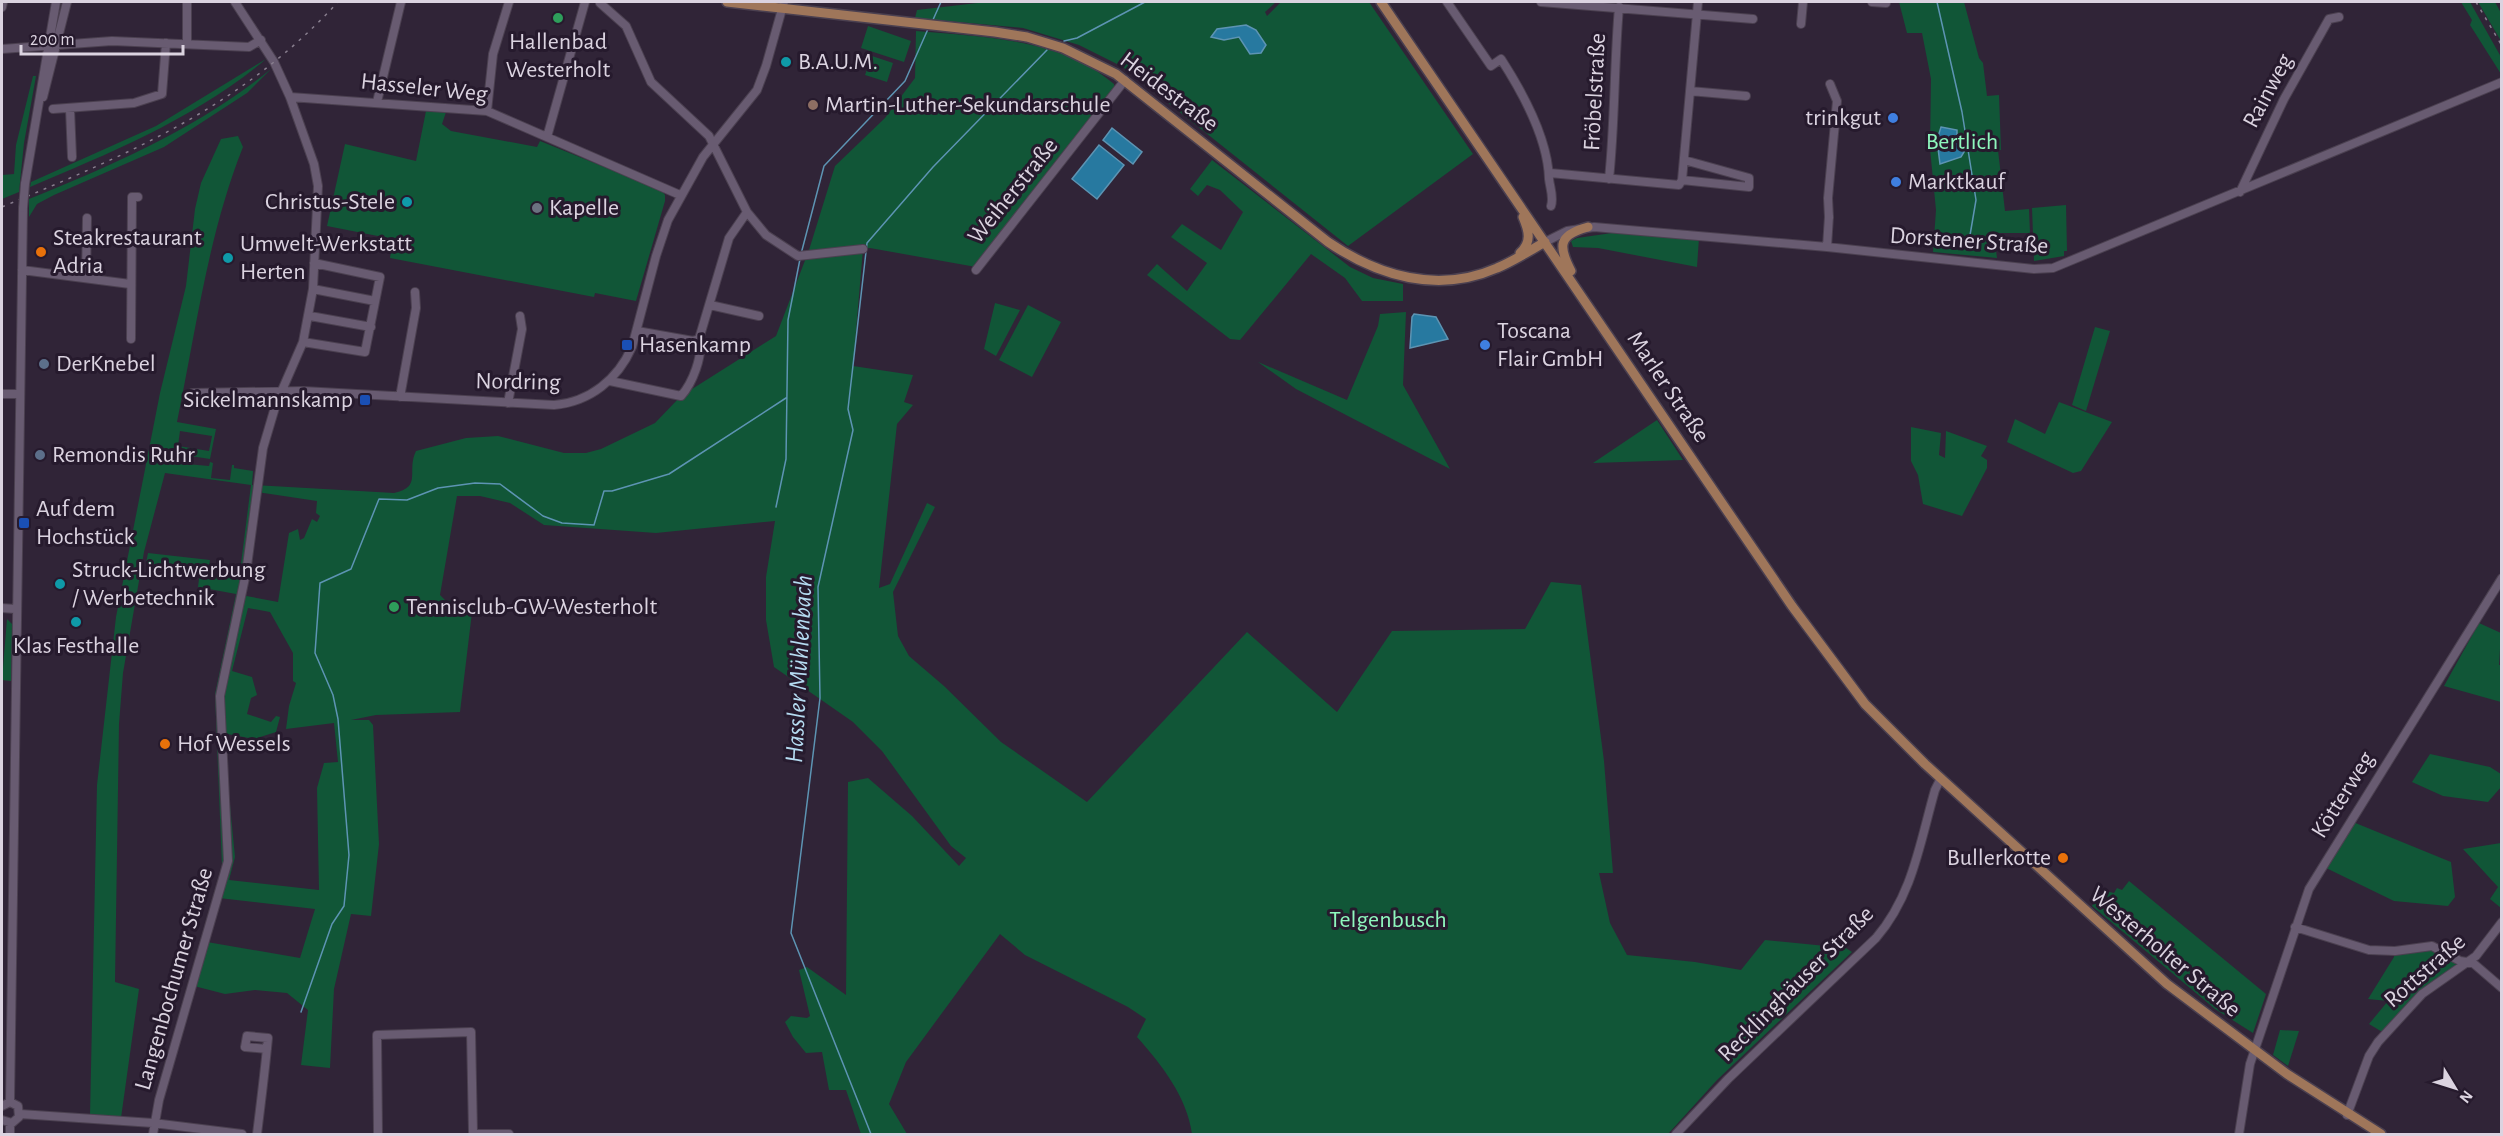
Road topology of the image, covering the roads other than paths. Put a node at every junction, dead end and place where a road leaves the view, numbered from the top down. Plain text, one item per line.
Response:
1 (3, 2) edge
2 (56, 2) edge
3 (67, 2) edge
4 (187, 2) edge
5 (235, 2) edge
6 (401, 2) edge
7 (509, 2) edge
8 (585, 2) edge
9 (728, 2) edge
10 (1382, 2) edge
11 (1447, 2) edge
12 (1541, 2) edge
13 (1698, 2) edge
14 (1803, 2) edge
15 (1872, 2) edge
16 (600, 3) edge
17 (1886, 3) dead end
18 (784, 5) edge
19 (2, 7) edge
20 (1619, 7) junction
21 (1697, 13) junction
22 (2339, 17) dead end
23 (1753, 19) dead end
24 (1801, 24) dead end
25 (261, 40) junction
26 (166, 43) junction
27 (187, 44) junction
28 (48, 45) junction
29 (58, 45) junction
30 (2, 49) edge
31 (1125, 80) junction
32 (2502, 82) edge
33 (1830, 84) dead end
34 (1690, 92) junction
35 (1746, 96) dead end
36 (290, 97) junction
37 (377, 102) junction
38 (54, 109) dead end
39 (70, 109) junction
40 (487, 111) junction
41 (34, 124) junction
42 (548, 137) junction
43 (713, 144) junction
44 (72, 157) dead end
45 (1684, 160) junction
46 (1550, 173) junction
47 (1609, 179) junction
48 (1680, 182) junction
49 (1510, 191) junction
50 (2240, 192) junction
51 (680, 195) junction
52 (138, 198) dead end
53 (1551, 206) dead end
54 (747, 212) junction
55 (87, 218) dead end
56 (1588, 227) junction
57 (1545, 242) junction
58 (1827, 247) junction
59 (863, 249) dead end
60 (314, 262) junction
61 (1498, 268) junction
62 (22, 270) junction
63 (976, 270) dead end
64 (86, 278) junction
65 (130, 284) junction
66 (313, 289) junction
67 (1578, 290) junction
68 (415, 292) dead end
69 (375, 301) junction
70 (710, 305) junction
71 (309, 316) junction
72 (520, 316) dead end
73 (759, 316) dead end
74 (370, 327) junction
75 (637, 331) junction
76 (131, 339) dead end
77 (699, 339) junction
78 (303, 342) junction
79 (293, 370) junction
80 (610, 381) junction
81 (283, 391) junction
82 (303, 391) junction
83 (2, 393) edge
84 (192, 393) dead end
85 (20, 394) junction
86 (400, 397) junction
87 (508, 403) junction
88 (2502, 578) edge
89 (2, 608) edge
90 (15, 609) junction
91 (1941, 778) junction
92 (2502, 922) edge
93 (2295, 927) junction
94 (2468, 963) junction
95 (2502, 988) edge
96 (267, 1049) dead end
97 (2254, 1050) junction
98 (10, 1102) junction
99 (2, 1106) edge
100 (20, 1114) junction
101 (2348, 1114) junction
102 (2, 1120) edge
103 (10, 1123) junction
104 (153, 1124) junction
105 (10, 1134) edge
106 (153, 1134) edge
107 (242, 1134) edge
108 (257, 1134) edge
109 (378, 1134) edge
110 (473, 1134) edge
111 (509, 1134) edge
112 (1676, 1134) edge
113 (2239, 1134) edge
114 (2381, 1134) edge

1 - 19 street
2 - 28 street
3 - 29 street
4 - 27 street
5 - 25 street, Langenbochumer Straße
6 - 37 street
7 - 40 street
8 - 42 street
9 - 18 main road, Heidestraße
10 - 49 main road, Marler Straße
11 - 46 street
12 - 20 street
13 - 21 street
14 - 24 street
15 - 17 street
16 - 43 street
18 - 31 main road, Heidestraße
18 - 43 street, Nordring
20 - 21 street
20 - 47 street, Fröbelstraße
21 - 23 street
21 - 34 street
22 - 50 street, Rainweg
25 - 27 street
25 - 36 street, Langenbochumer Straße
26 - 27 street
26 - 29 street
26 - 39 street
28 - 29 street
28 - 30 street
28 - 41 street
29 - 41 street
31 - 61 main road, Heidestraße
31 - 63 street, Weiherstraße
32 - 50 street, Dorstener Straße
33 - 58 street
34 - 35 street
34 - 45 street
36 - 37 street, Hasseler Weg
36 - 60 street, Langenbochumer Straße
37 - 40 street, Hasseler Weg
38 - 39 street
39 - 44 street
40 - 42 street, Hasseler Weg
41 - 62 street, bridge
42 - 51 street, Hasseler Weg
43 - 51 street, Nordring
43 - 54 street
45 - 48 street
45 - 48 street
46 - 47 street
46 - 53 street
47 - 48 street
49 - 57 main road, Marler Straße
49 - 61 main road
50 - 58 street, Dorstener Straße
51 - 75 street, Nordring
52 - 65 street
54 - 59 street
54 - 70 street
55 - 64 street
56 - 57 street, Dorstener Straße
56 - 58 street, Dorstener Straße
56 - 67 main road
57 - 61 main road, Heidestraße
57 - 67 main road, Marler Straße
60 - 66 street, Langenbochumer Straße
60 - 69 street
62 - 64 street
62 - 85 street
64 - 65 street
65 - 76 street
66 - 69 street
66 - 71 street, Langenbochumer Straße
67 - 91 main road, Marler Straße
68 - 86 street
69 - 74 street
70 - 73 street
70 - 77 street
71 - 74 street
71 - 78 street, Langenbochumer Straße
72 - 87 street
74 - 78 street
75 - 77 street
75 - 80 street, Nordring
77 - 80 street
78 - 79 street, Langenbochumer Straße
79 - 81 street, Langenbochumer Straße
79 - 82 street
80 - 87 street, Nordring
81 - 82 street, Nordring
81 - 84 street, Nordring
81 - 104 street, Langenbochumer Straße
82 - 86 street, Nordring
83 - 85 street
85 - 90 street
86 - 87 street, Nordring
88 - 93 street, Kötterweg
89 - 90 street
90 - 98 street
91 - 97 main road, Westerholter Straße
91 - 112 street, Recklinghäuser Straße
92 - 94 street, Rottstraße
93 - 94 street
93 - 97 street, Kötterweg
94 - 95 street
94 - 101 street, Rottstraße
96 - 108 street
97 - 101 main road, Westerholter Straße
97 - 113 street, Kötterweg
98 - 99 street
98 - 100 street
100 - 103 street
100 - 104 street
101 - 114 main road, Westerholter Straße
102 - 103 street
103 - 105 street
104 - 106 street, Langenbochumer Straße
104 - 107 street
109 - 110 street
110 - 111 street

